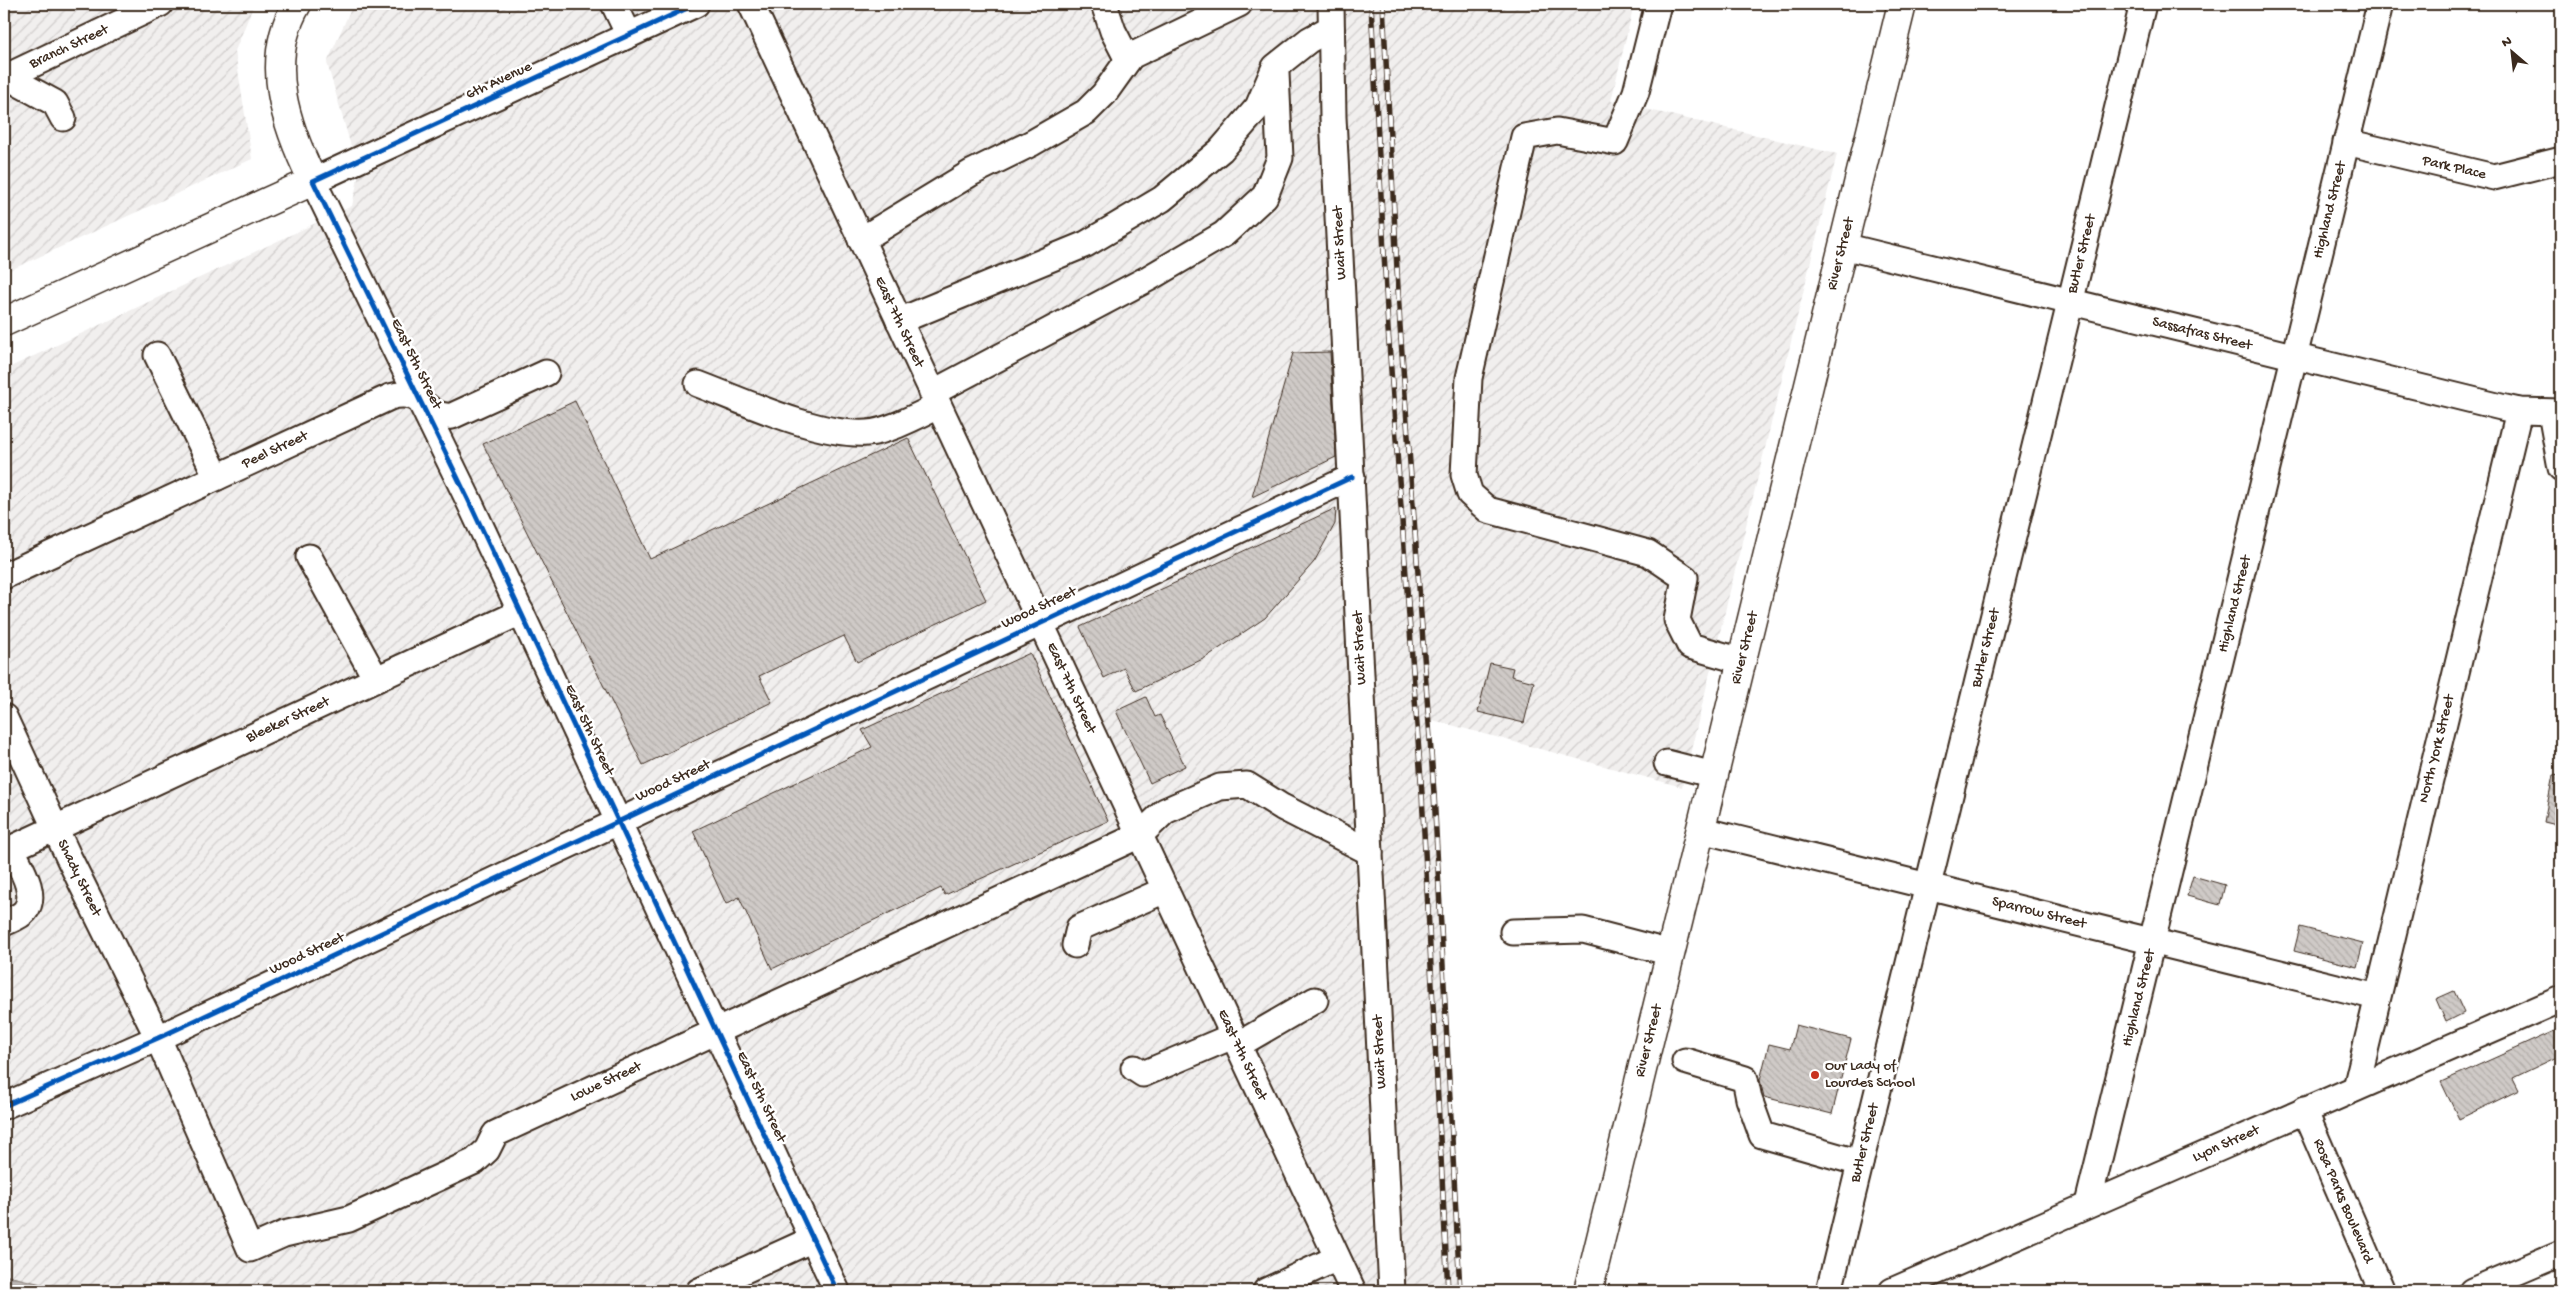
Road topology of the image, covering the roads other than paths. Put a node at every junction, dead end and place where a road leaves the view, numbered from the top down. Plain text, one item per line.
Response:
1 (160, 4) edge
2 (296, 4) edge
3 (614, 4) edge
4 (696, 4) edge
5 (751, 4) edge
6 (1104, 4) edge
7 (1239, 4) edge
8 (1331, 4) edge
9 (1658, 4) edge
10 (1902, 4) edge
11 (2143, 4) edge
12 (2380, 4) edge
13 (1331, 28) junction
14 (629, 35) junction
15 (1128, 60) junction
16 (1275, 68) junction
17 (8, 76) edge
18 (64, 118) dead end
19 (2346, 142) junction
20 (2561, 160) edge
21 (313, 181) junction
22 (861, 240) junction
23 (1843, 246) junction
24 (2070, 302) junction
25 (898, 321) junction
26 (4, 322) edge
27 (157, 355) dead end
28 (2294, 356) junction
29 (546, 373) dead end
30 (698, 384) dead end
31 (935, 399) junction
32 (420, 400) junction
33 (2519, 411) junction
34 (2556, 413) edge
35 (2561, 468) edge
36 (1352, 476) junction
37 (217, 477) junction
38 (309, 557) dead end
39 (4, 576) edge
40 (521, 612) junction
41 (1039, 622) junction
42 (1742, 661) junction
43 (376, 679) junction
44 (4, 717) edge
45 (1667, 763) dead end
46 (1714, 774) junction
47 (618, 820) junction
48 (55, 827) junction
49 (1701, 830) junction
50 (1140, 835) junction
51 (8, 850) edge
52 (1370, 852) junction
53 (1928, 886) junction
54 (1165, 890) junction
55 (4, 924) edge
56 (1513, 932) dead end
57 (2153, 941) junction
58 (1075, 945) dead end
59 (1671, 953) junction
60 (2378, 996) junction
61 (2561, 999) edge
62 (1315, 1000) dead end
63 (716, 1030) junction
64 (158, 1038) junction
65 (1235, 1041) junction
66 (1685, 1061) dead end
67 (1134, 1068) dead end
68 (2356, 1088) junction
69 (4, 1106) edge
70 (2304, 1110) junction
71 (495, 1134) joint
72 (1860, 1163) junction
73 (2088, 1204) junction
74 (813, 1239) junction
75 (2561, 1253) edge
76 (1337, 1258) junction
77 (1929, 1283) edge
78 (699, 1291) edge
79 (838, 1291) edge
80 (1266, 1291) edge
81 (1353, 1291) edge
82 (1392, 1291) edge
83 (1588, 1291) edge
84 (1828, 1291) edge
85 (1892, 1291) edge
86 (2382, 1291) edge
87 (2472, 1291) edge

1 - 17 street, Branch Street
2 - 21 main road, East 5th Street
3 - 14 street
4 - 14 street, 6th Avenue
5 - 22 street, East 7th Street
6 - 15 street
7 - 15 street
8 - 13 street, Wait Street
9 - 42 street
10 - 23 main road, River Street
11 - 24 street, Butler Street
12 - 19 street, Highland Street
13 - 16 street
13 - 36 street, Wait Street
14 - 21 street, 6th Avenue
15 - 22 street
16 - 25 street
16 - 31 street
17 - 18 street
19 - 20 street, Park Place
19 - 28 street, Highland Street
21 - 26 main road
21 - 32 street, East 5th Street
22 - 25 street, East 7th Street
23 - 24 street, Sassafras Street
23 - 42 main road, River Street
24 - 28 street, Sassafras Street
24 - 53 street, Butler Street
25 - 31 street, East 7th Street
27 - 37 street
28 - 33 street, Sassafras Street
28 - 57 street, Highland Street
29 - 32 street, Peel Street
30 - 31 street
31 - 41 street, East 7th Street
32 - 37 street, Peel Street
32 - 40 street, East 5th Street
33 - 34 street, Sassafras Street
33 - 60 street, North York Street
34 - 35 street
36 - 41 street, Wood Street
36 - 52 street, Wait Street
37 - 39 street, Peel Street
38 - 43 street
40 - 43 street, Bleeker Street
40 - 47 street, East 5th Street
41 - 47 street, Wood Street
41 - 50 street, East 7th Street
42 - 46 main road, River Street
43 - 48 street, Bleeker Street
44 - 48 street, Shady Street
45 - 46 street
46 - 49 main road, River Street
47 - 63 street, East 5th Street
47 - 64 street, Wood Street
48 - 51 street, Bleeker Street
48 - 64 street, Shady Street
49 - 53 street, Sparrow Street
49 - 59 main road, River Street
50 - 52 street, Lowe Street
50 - 54 street, East 7th Street
50 - 63 street, Lowe Street
51 - 55 street
52 - 82 street, Wait Street
53 - 57 street, Sparrow Street
53 - 72 street, Butler Street
54 - 58 street
54 - 65 street, East 7th Street
56 - 59 street
57 - 60 street, Sparrow Street
57 - 73 street, Highland Street
59 - 83 main road, River Street
60 - 68 street, North York Street
61 - 68 street, Lyon Street
62 - 65 street
63 - 71 street, Lowe Street
63 - 74 street, East 5th Street
64 - 69 street, Wood Street
64 - 71 street, Shady Street
65 - 67 street
65 - 76 street, East 7th Street
66 - 72 street
68 - 70 street, Lyon Street
70 - 73 street, Lyon Street
70 - 86 street, Rosa Parks Boulevard
72 - 84 street, Butler Street
73 - 77 street, Lyon Street
74 - 78 street
74 - 79 street, East 5th Street
75 - 87 street
76 - 80 street
76 - 81 street, East 7th Street
77 - 85 street, Lyon Street

